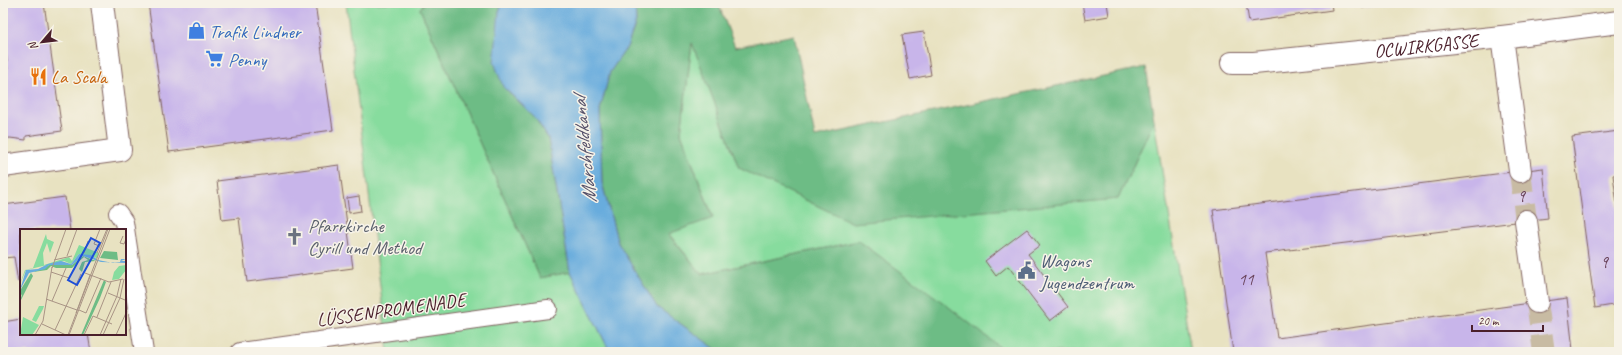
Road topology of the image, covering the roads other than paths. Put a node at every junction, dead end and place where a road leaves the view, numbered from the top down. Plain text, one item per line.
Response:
1 (102, 3) edge
2 (1619, 22) edge
3 (1502, 37) junction
4 (1232, 63) dead end
5 (3, 166) edge
6 (1520, 171) tunnel mouth
7 (118, 213) dead end
8 (1526, 221) tunnel mouth
9 (125, 229) edge
10 (126, 235) edge
11 (1537, 302) tunnel mouth
12 (548, 309) dead end
13 (144, 352) edge
14 (240, 352) edge

1 - 5 street
2 - 3 street, OCWIRKGASSE
3 - 4 street, OCWIRKGASSE
3 - 6 street
7 - 9 street
8 - 11 street
10 - 13 street
12 - 14 street, LÜSSENPROMENADE

